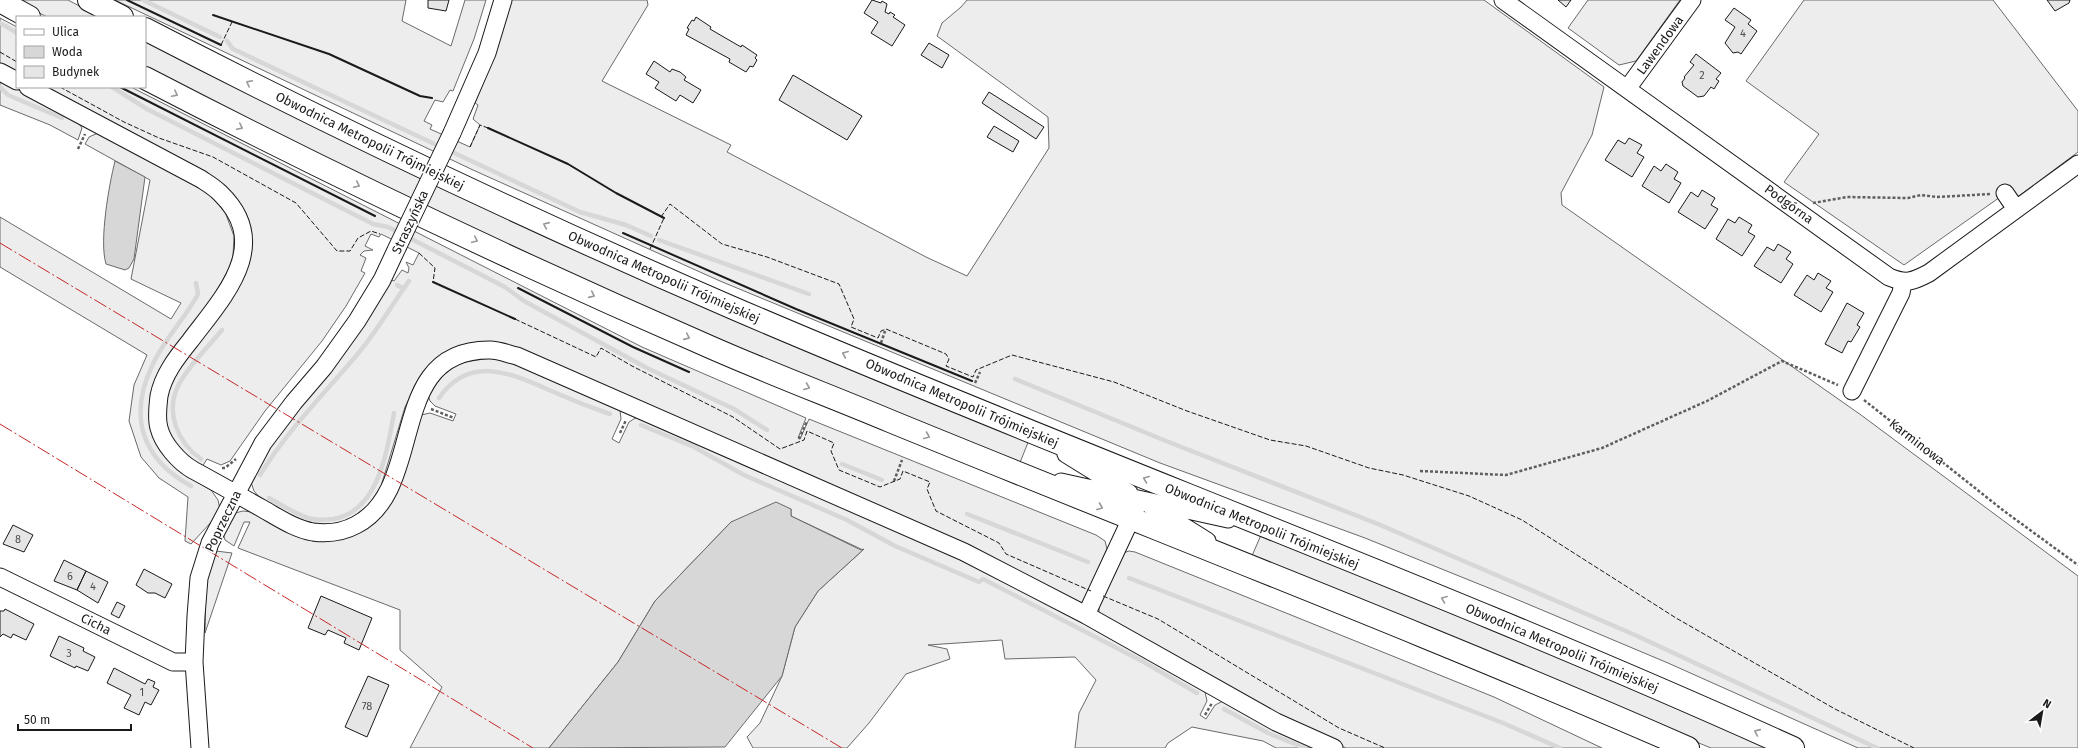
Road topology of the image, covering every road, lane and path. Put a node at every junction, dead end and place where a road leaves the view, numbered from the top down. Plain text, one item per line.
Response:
1 (89, 0) edge
2 (503, 0) edge
3 (1503, 0) edge
4 (1692, 0) edge
5 (0, 1) edge
6 (27, 16) edge
7 (120, 16) edge
8 (146, 30) edge
9 (0, 72) edge
10 (146, 79) edge
11 (16, 80) edge
12 (30, 88) edge
13 (1628, 89) junction
14 (2078, 164) edge
15 (2005, 193) joint
16 (1793, 208) junction
17 (2016, 210) junction
18 (1902, 282) junction
19 (885, 331) dead end
20 (880, 343) dead end
21 (324, 367) joint
22 (980, 372) dead end
23 (975, 383) dead end
24 (1852, 391) junction
25 (416, 403) junction
26 (454, 418) dead end
27 (806, 421) dead end
28 (1032, 432) junction
29 (799, 438) dead end
30 (902, 460) dead end
31 (1420, 471) dead end
32 (1015, 473) junction
33 (894, 481) dead end
34 (236, 494) junction
35 (1140, 499) junction
36 (1130, 519) junction
37 (1264, 527) junction
38 (2078, 565) edge
39 (1248, 567) junction
40 (0, 577) edge
41 (1086, 615) junction
42 (194, 662) junction
43 (1638, 726) junction
44 (200, 748) edge
45 (1334, 748) edge
46 (1663, 748) edge
47 (1688, 748) edge
48 (1793, 748) edge

1 - 7 highway
2 - 21 street, Straszyńska, bridge
3 - 13 street, Podgórna
4 - 13 street, Lawendowa
5 - 6 highway
28 -> 8 highway, Obwodnica Metropolii Trójmiejskiej
9 - 11 street
10 -> 32 highway
12 - 34 street
13 - 16 street, Podgórna
14 - 17 street
15 - 16 path
15 - 17 street
16 - 18 street, Podgórna
17 - 18 street
18 - 24 street
19 - 20 path
21 - 34 street, Poprzeczna
22 - 23 path
24 - 31 path, Karminowa
24 - 38 path, Karminowa
25 - 26 path
25 - 34 street
25 - 41 street
27 - 29 path
28 - 35 street
37 -> 28 highway, Obwodnica Metropolii Trójmiejskiej
30 - 33 path
32 - 35 street
32 -> 36 highway
34 - 42 street, Poprzeczna
35 - 36 street
35 - 37 street
35 - 39 street
36 - 39 highway
36 - 41 street
48 -> 37 highway, Obwodnica Metropolii Trójmiejskiej
39 - 43 highway
40 - 42 street, Cicha
41 - 45 street
42 - 44 street, Poprzeczna
43 - 46 highway
43 - 47 highway

